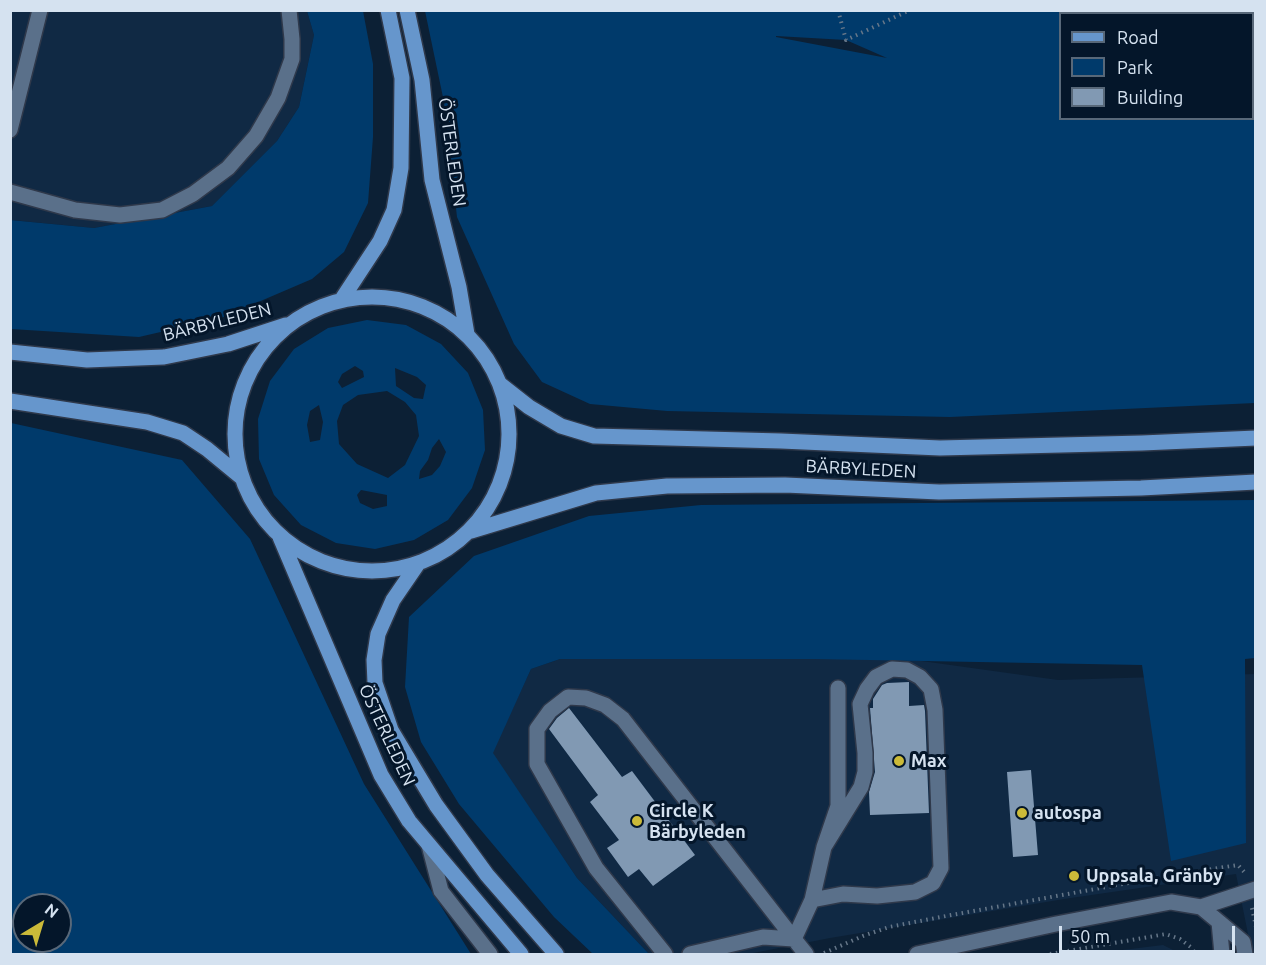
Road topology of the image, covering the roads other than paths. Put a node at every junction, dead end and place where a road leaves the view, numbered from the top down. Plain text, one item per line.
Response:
1 (40, 10) edge
2 (289, 10) edge
3 (388, 10) edge
4 (407, 10) edge
5 (10, 130) edge
6 (10, 192) edge
7 (342, 299) junction
8 (289, 324) junction
9 (467, 334) junction
10 (10, 352) edge
11 (501, 386) junction
12 (10, 401) edge
13 (1256, 438) edge
14 (241, 477) junction
15 (1256, 482) edge
16 (471, 531) junction
17 (280, 537) junction
18 (417, 565) junction
19 (838, 688) dead end
20 (429, 845) junction
21 (824, 847) junction
22 (1252, 890) edge
23 (812, 900) junction
24 (1202, 907) junction
25 (1219, 922) junction
26 (794, 939) junction
27 (490, 954) edge
28 (521, 954) edge
29 (556, 954) edge
30 (665, 954) edge
31 (690, 954) edge
32 (806, 954) edge
33 (917, 954) edge
34 (1222, 954) edge
35 (1245, 954) edge

1 - 5 street
2 - 6 street
3 - 7 main road
4 - 9 main road, ÖSTERLEDEN
7 - 8 main road
7 - 9 main road
8 - 10 main road, BÄRBYLEDEN
8 - 14 main road
9 - 11 main road
11 - 13 main road, BÄRBYLEDEN
11 - 16 main road
12 - 14 main road
14 - 17 main road
15 - 16 main road, BÄRBYLEDEN
16 - 18 main road
17 - 18 main road
17 - 20 main road, ÖSTERLEDEN
18 - 29 main road, ÖSTERLEDEN
19 - 21 street
20 - 27 street
20 - 28 main road, ÖSTERLEDEN
21 - 23 street
21 - 23 street
22 - 24 street
23 - 26 street
24 - 25 street
24 - 33 street
25 - 34 street
25 - 35 street
26 - 30 street
26 - 31 street
26 - 32 street

